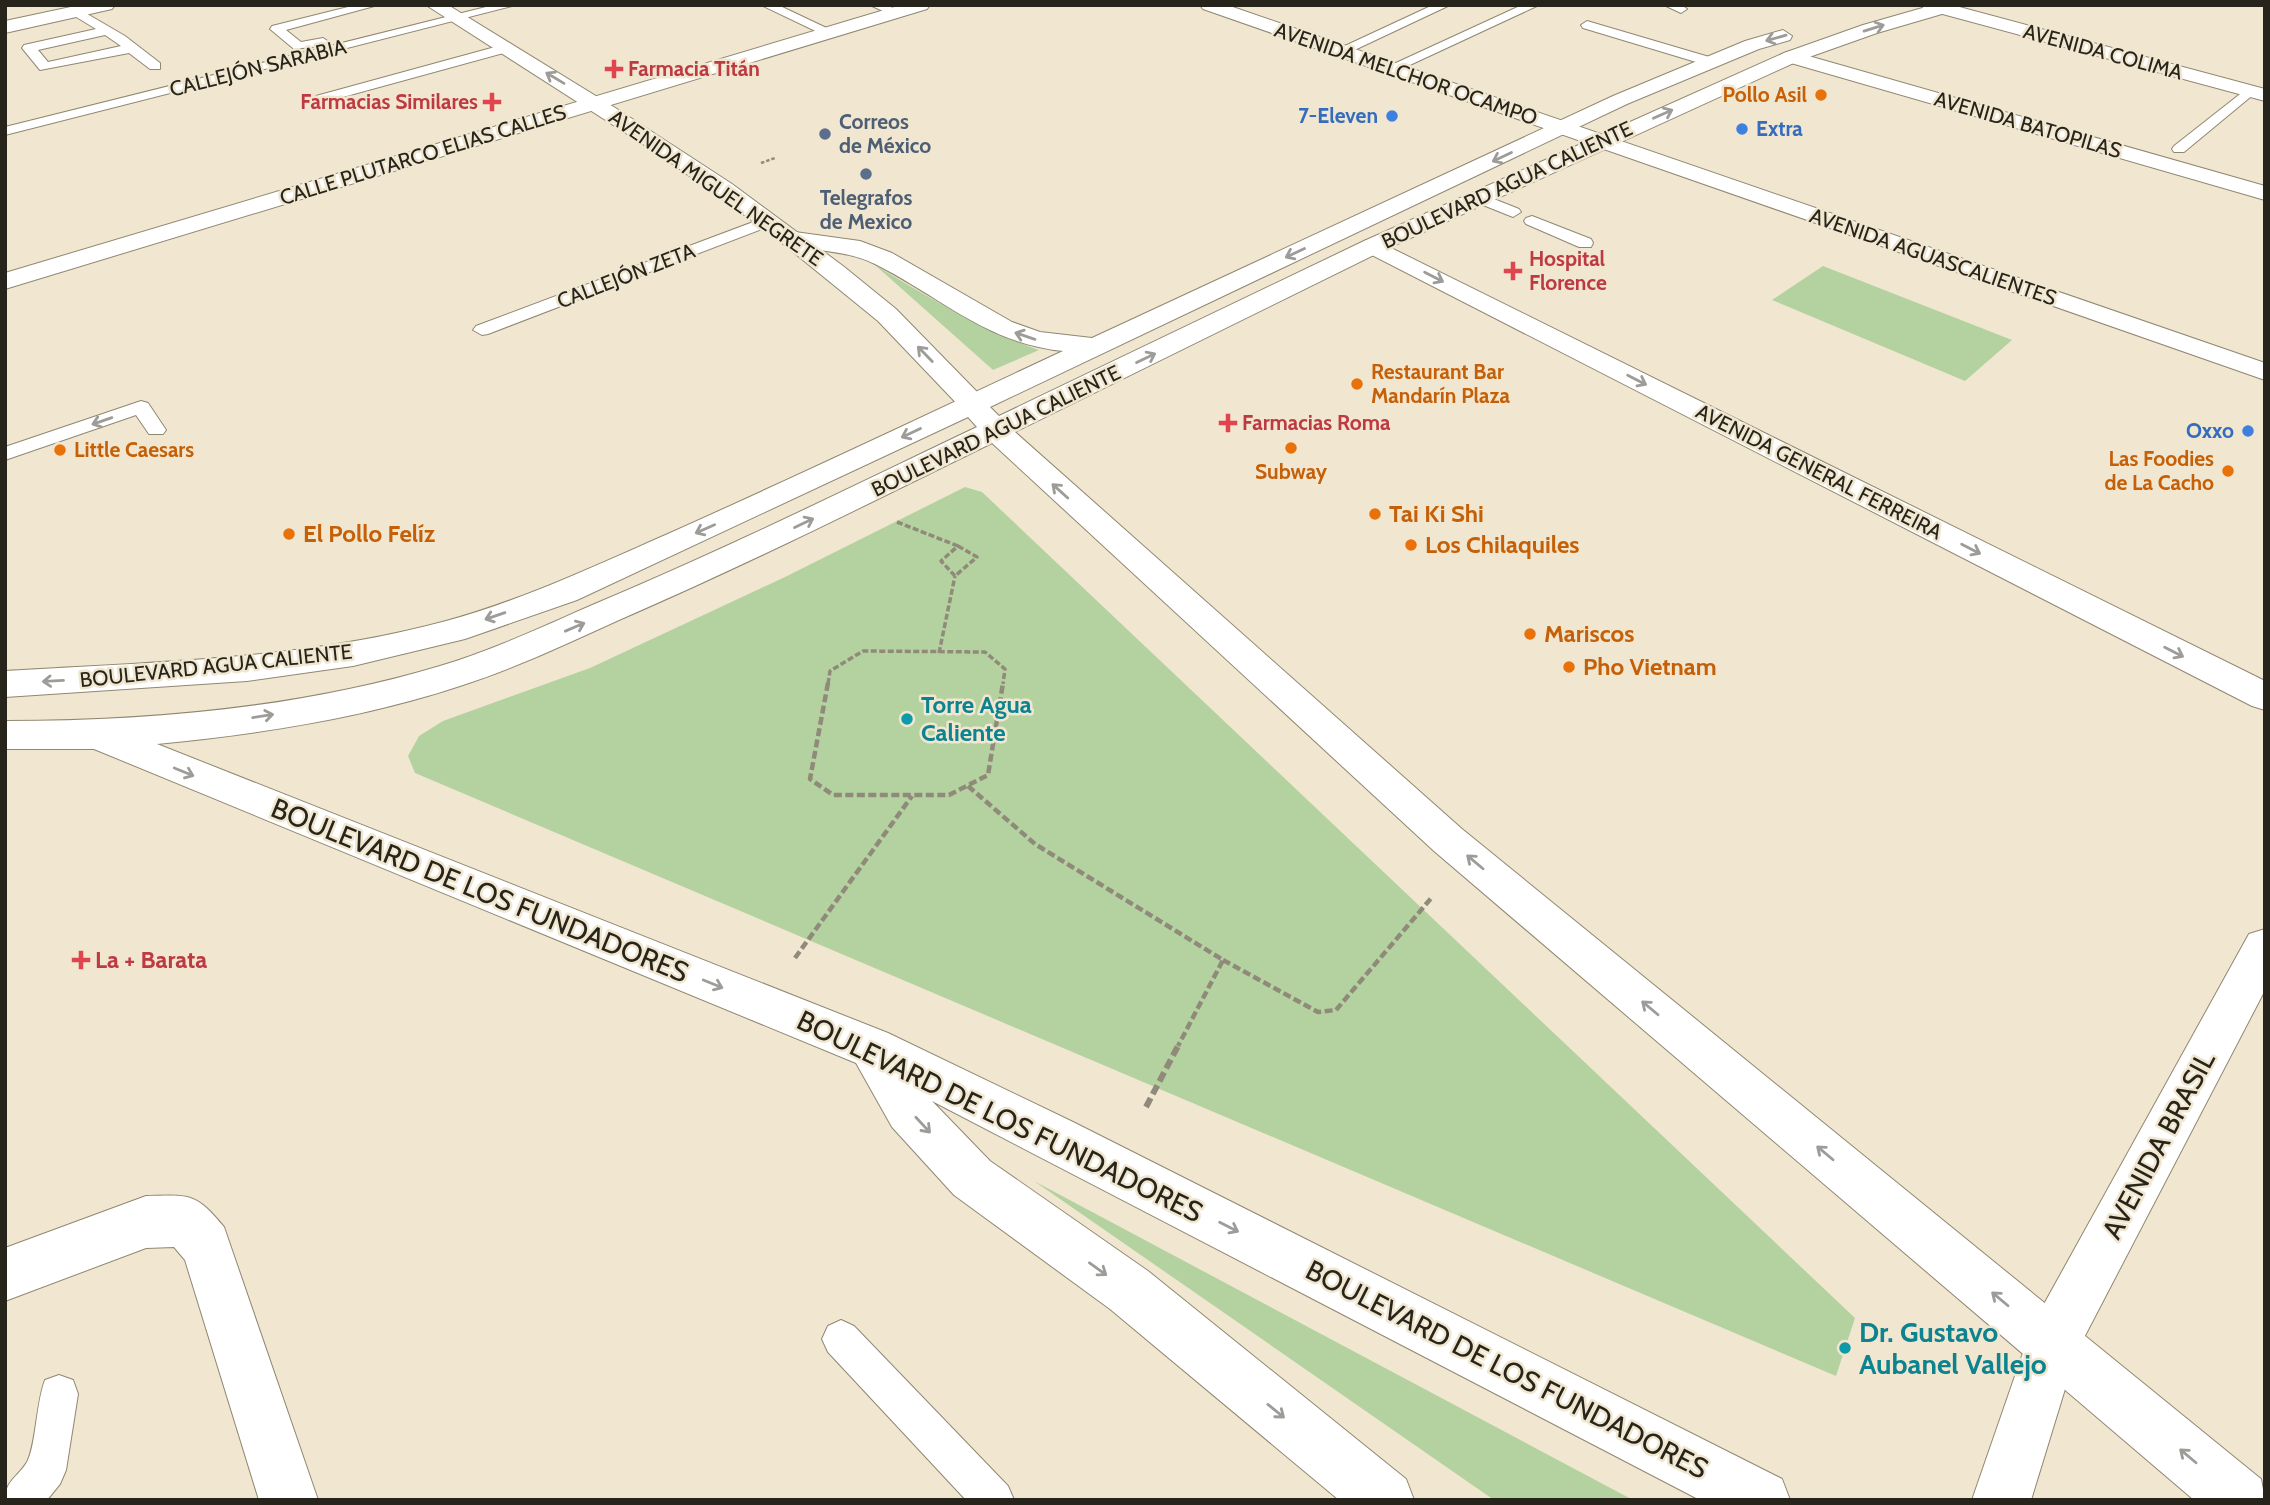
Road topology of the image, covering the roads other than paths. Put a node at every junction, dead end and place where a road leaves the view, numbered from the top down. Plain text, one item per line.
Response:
1 (106, 5) edge
2 (372, 5) edge
3 (510, 5) edge
4 (767, 5) edge
5 (922, 5) edge
6 (1209, 5) edge
7 (1444, 5) edge
8 (1534, 5) edge
9 (1889, 5) edge
10 (1941, 6) edge
11 (886, 9) edge
12 (445, 11) edge
13 (77, 12) junction
14 (1843, 18) dead end
15 (1587, 25) dead end
16 (5, 27) edge
17 (1805, 29) dead end
18 (106, 31) junction
19 (831, 33) junction
20 (131, 48) junction
21 (506, 48) junction
22 (1341, 51) junction
23 (1791, 57) junction
24 (1711, 62) junction
25 (155, 66) dead end
26 (1392, 68) junction
27 (2257, 93) edge
28 (321, 99) dead end
29 (596, 103) junction
30 (1563, 128) junction
31 (5, 131) edge
32 (1601, 142) junction
33 (2179, 149) dead end
34 (2265, 193) edge
35 (1479, 198) junction
36 (1513, 212) dead end
37 (769, 221) junction
38 (1532, 221) dead end
39 (795, 239) junction
40 (1585, 243) dead end
41 (1373, 246) junction
42 (5, 281) edge
43 (482, 330) dead end
44 (1093, 346) junction
45 (2265, 372) edge
46 (984, 417) junction
47 (156, 430) dead end
48 (5, 454) edge
49 (5, 684) edge
50 (2265, 697) edge
51 (5, 701) edge
52 (5, 735) edge
53 (98, 735) junction
54 (2258, 978) edge
55 (872, 1048) junction
56 (5, 1275) edge
57 (841, 1339) dead end
58 (2052, 1343) junction
59 (59, 1394) dead end
60 (21, 1500) edge
61 (289, 1500) edge
62 (994, 1500) edge
63 (1385, 1500) edge
64 (1761, 1500) edge
65 (2001, 1500) edge
66 (2240, 1500) edge

1 - 13 main road
2 - 12 lane
3 - 12 lane, CALLEJÓN SARABIA
4 - 19 lane
5 - 11 main road, CALLE PLUTARCO ELIAS CALLES
6 - 22 main road, AVENIDA MELCHOR OCAMPO
7 - 22 lane
8 - 26 lane
9 - 14 main road
23 -> 10 main road, BOULEVARD AGUA CALIENTE
10 - 27 main road, AVENIDA COLIMA
11 - 19 main road, CALLE PLUTARCO ELIAS CALLES
12 - 21 main road, AVENIDA MIGUEL NEGRETE
12 - 31 lane, CALLEJÓN SARABIA
13 - 16 main road
13 - 18 lane
15 - 24 lane
17 -> 24 main road, BOULEVARD AGUA CALIENTE
18 - 20 lane
18 - 20 lane
19 - 29 main road, CALLE PLUTARCO ELIAS CALLES
20 - 25 lane
21 - 28 lane
29 -> 21 main road, AVENIDA MIGUEL NEGRETE
22 - 26 main road, AVENIDA MELCHOR OCAMPO
32 -> 23 main road, BOULEVARD AGUA CALIENTE
23 - 34 main road, AVENIDA BATOPILAS
24 - 30 main road, BOULEVARD AGUA CALIENTE
26 - 30 main road, AVENIDA MELCHOR OCAMPO
27 - 33 lane
29 - 37 main road, AVENIDA MIGUEL NEGRETE
29 - 42 main road, CALLE PLUTARCO ELIAS CALLES
30 - 32 main road, AVENIDA MELCHOR OCAMPO
30 -> 44 main road, BOULEVARD AGUA CALIENTE
32 - 35 main road, BOULEVARD AGUA CALIENTE
32 - 45 main road, AVENIDA AGUASCALIENTES
35 - 36 lane
35 - 41 main road, BOULEVARD AGUA CALIENTE
37 - 39 main road, AVENIDA MIGUEL NEGRETE
37 - 43 lane, CALLEJÓN ZETA
38 - 40 lane
44 -> 39 main road
46 -> 39 main road, AVENIDA MIGUEL NEGRETE
46 -> 41 main road, BOULEVARD AGUA CALIENTE
41 -> 50 main road, AVENIDA GENERAL FERREIRA
44 - 46 main road, BOULEVARD AGUA CALIENTE
46 -> 49 main road, BOULEVARD AGUA CALIENTE
53 -> 46 main road, BOULEVARD AGUA CALIENTE
58 -> 46 main road
47 -> 48 lane
51 - 53 main road, BOULEVARD DE LOS FUNDADORES
52 - 53 main road, BOULEVARD AGUA CALIENTE
53 -> 55 main road, BOULEVARD DE LOS FUNDADORES
54 - 58 main road, AVENIDA BRASIL
55 -> 63 main road
55 -> 64 main road, BOULEVARD DE LOS FUNDADORES
56 - 61 main road
57 - 62 lane
58 - 65 main road, AVENIDA BRASIL
66 -> 58 main road
59 - 60 lane

